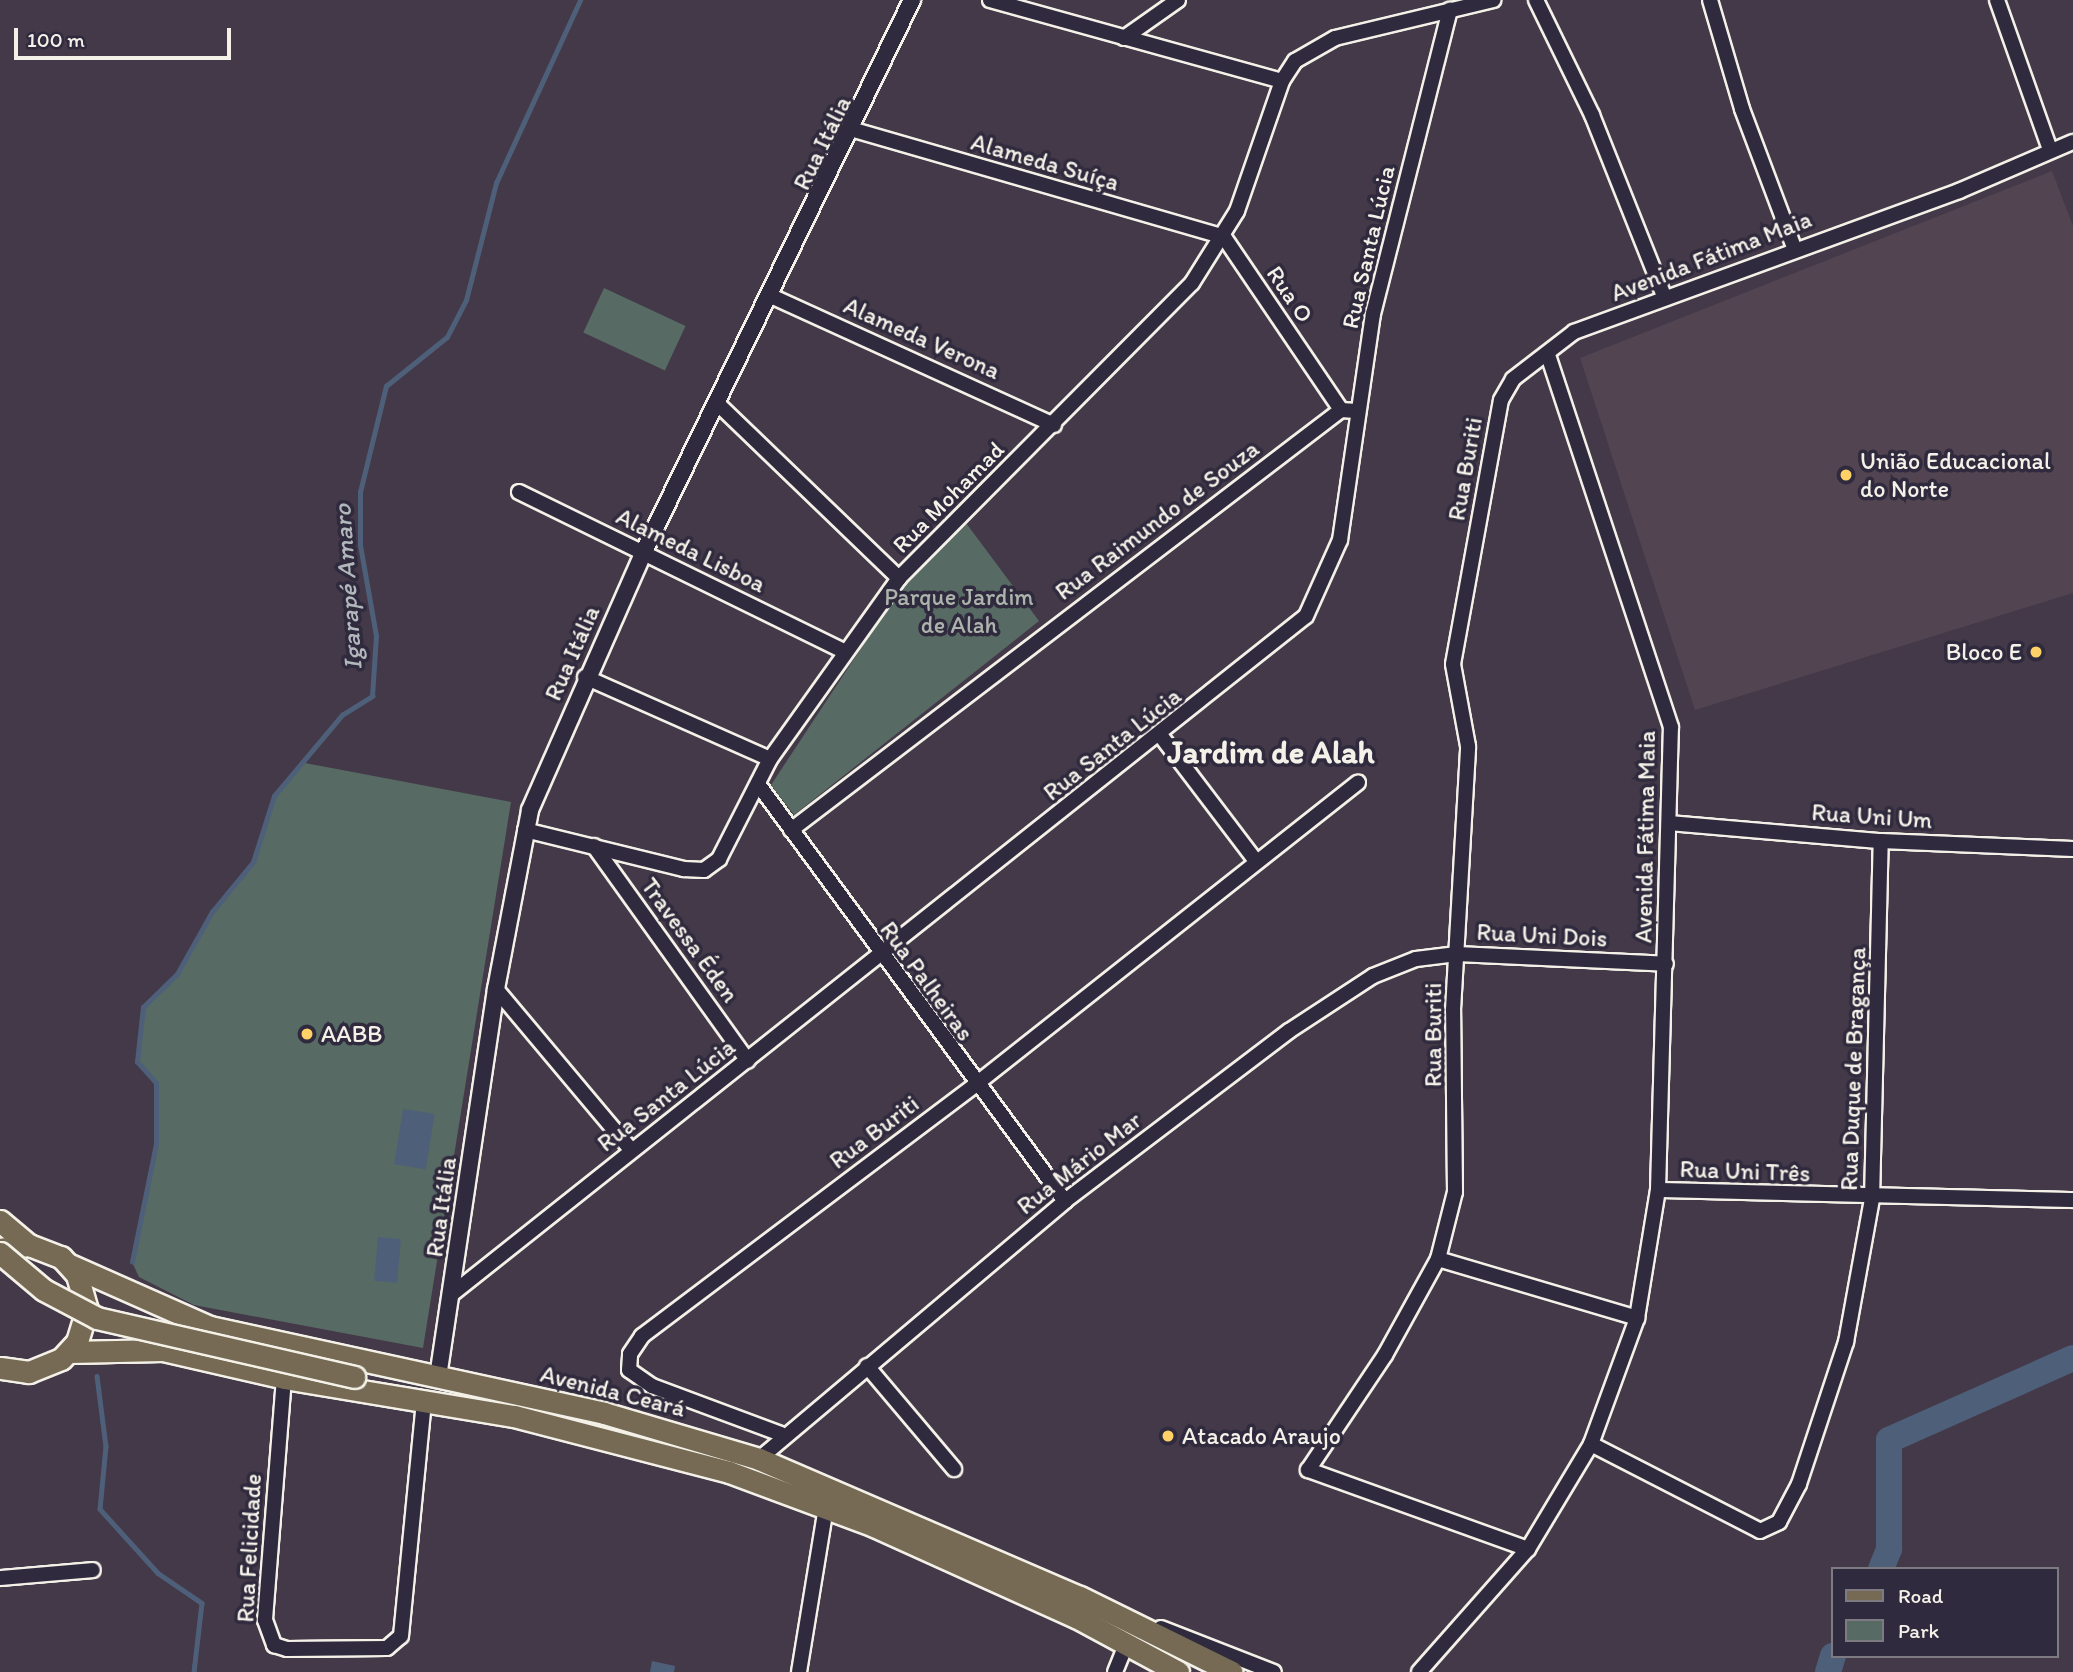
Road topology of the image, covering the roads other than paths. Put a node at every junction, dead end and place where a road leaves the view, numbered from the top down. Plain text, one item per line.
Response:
1 (912, 0) edge
2 (990, 0) edge
3 (1178, 0) edge
4 (1493, 0) edge
5 (1536, 0) edge
6 (1710, 0) edge
7 (1997, 0) edge
8 (1450, 10) junction
9 (1124, 38) junction
10 (1282, 81) junction
11 (854, 130) junction
12 (2073, 142) edge
13 (2049, 150) junction
14 (1224, 237) junction
15 (1794, 247) junction
16 (771, 296) junction
17 (1665, 298) junction
18 (1548, 354) junction
19 (719, 405) junction
20 (1348, 411) junction
21 (1054, 425) junction
22 (519, 492) dead end
23 (644, 551) junction
24 (899, 578) junction
25 (842, 650) junction
26 (585, 677) junction
27 (1161, 736) junction
28 (770, 759) junction
29 (1358, 783) dead end
30 (758, 784) junction
31 (1669, 823) junction
32 (525, 830) junction
33 (791, 830) junction
34 (1881, 841) junction
35 (594, 846) junction
36 (2073, 849) edge
37 (1256, 861) junction
38 (1457, 954) junction
39 (880, 956) junction
40 (1666, 964) junction
41 (496, 989) junction
42 (748, 1061) junction
43 (975, 1085) junction
44 (631, 1150) junction
45 (1658, 1190) junction
46 (1872, 1199) junction
47 (2073, 1200) edge
48 (1065, 1201) junction
49 (0, 1221) edge
50 (29, 1245) junction
51 (0, 1251) edge
52 (1438, 1259) junction
53 (70, 1265) junction
54 (452, 1294) junction
55 (1637, 1318) junction
56 (70, 1352) junction
57 (867, 1366) junction
58 (0, 1368) edge
59 (438, 1377) junction
60 (284, 1378) junction
61 (417, 1399) junction
62 (781, 1434) junction
63 (1591, 1444) junction
64 (759, 1459) junction
65 (954, 1469) dead end
66 (826, 1508) junction
67 (1528, 1549) junction
68 (93, 1570) dead end
69 (0, 1578) edge
70 (1129, 1629) junction
71 (799, 1672) edge
72 (1115, 1672) edge
73 (1178, 1672) edge
74 (1232, 1672) edge
75 (1275, 1672) edge
76 (1419, 1672) edge

1 - 11 street, Rua Itália
2 - 9 street
3 - 9 street
4 - 8 street
5 - 17 street
6 - 15 street
7 - 13 street
8 - 10 street
8 - 20 street, Rua Santa Lúcia
9 - 10 street
10 - 14 street, Rua Mohamad
11 - 14 street, Alameda Suíça
11 - 16 street, Rua Itália
12 - 13 street, Avenida Fátima Maia
13 - 15 street, Avenida Fátima Maia
14 - 20 street, Rua O
14 - 21 street, Rua Mohamad
15 - 17 street, Avenida Fátima Maia
16 - 19 street, Rua Itália
16 - 21 street, Alameda Verona
17 - 18 street, Avenida Fátima Maia
18 - 31 street, Avenida Fátima Maia
18 - 38 street, Rua Buriti
19 - 23 street, Rua Itália
19 - 24 street
20 - 27 street, Rua Santa Lúcia
20 - 33 street, Rua Raimundo de Souza
21 - 24 street, Rua Mohamad
22 - 23 street, Alameda Lisboa
23 - 25 street, Alameda Lisboa
23 - 26 street, Rua Itália
24 - 25 street, Rua Mohamad
25 - 28 street, Rua Mohamad
26 - 28 street
26 - 32 street, Rua Itália
27 - 37 street
27 - 39 street, Rua Santa Lúcia
28 - 30 street, Rua Mohamad
29 - 37 street, Rua Buriti
30 - 33 street, Rua Palheiras
30 - 35 street, Rua Mohamad
31 - 34 street, Rua Uni Um
31 - 40 street, Avenida Fátima Maia
32 - 35 street, Rua Mohamad
32 - 41 street, Rua Itália
33 - 39 street, Rua Palheiras
34 - 36 street, Rua Uni Um
34 - 46 street, Rua Duque de Bragança
35 - 42 street, Travessa Éden
37 - 43 street, Rua Buriti
38 - 40 street, Rua Uni Dois
38 - 48 street, Rua Mário Mar
38 - 52 street, Rua Buriti
39 - 42 street, Rua Santa Lúcia
39 - 43 street, Rua Palheiras
40 - 45 street, Avenida Fátima Maia
41 - 44 street
41 - 54 street, Rua Itália
42 - 44 street, Rua Santa Lúcia
43 - 48 street, Rua Palheiras
43 - 62 street, Rua Buriti
44 - 54 street, Rua Santa Lúcia
45 - 46 street, Rua Uni Três
45 - 55 street, Avenida Fátima Maia
46 - 47 street
46 - 63 street, Rua Duque de Bragança
48 - 57 street, Rua Mário Mar
49 - 50 main road
50 - 51 main road
50 - 53 main road, Avenida Ceará
51 - 61 main road, bridge
52 - 55 street
52 - 67 street, Rua Buriti
53 - 56 main road
53 - 59 main road, Avenida Ceará
54 - 59 street, Rua Itália
55 - 63 street, Avenida Fátima Maia
56 - 58 main road
56 - 60 main road
57 - 62 street, Rua Mário Mar
57 - 65 street
59 - 64 main road, Avenida Ceará
60 - 61 main road
60 - 61 street, Rua Felicidade
61 - 66 main road, Avenida Ceará
62 - 64 street, Rua Mário Mar
63 - 67 street, Avenida Fátima Maia
64 - 70 main road, Avenida Ceará
66 - 70 main road, Avenida Ceará
66 - 71 street
67 - 76 street, Avenida Fátima Maia
68 - 69 street
70 - 72 street
70 - 73 main road, Avenida Ceará
70 - 74 main road, Avenida Ceará
70 - 75 street, Avenida Ceará

